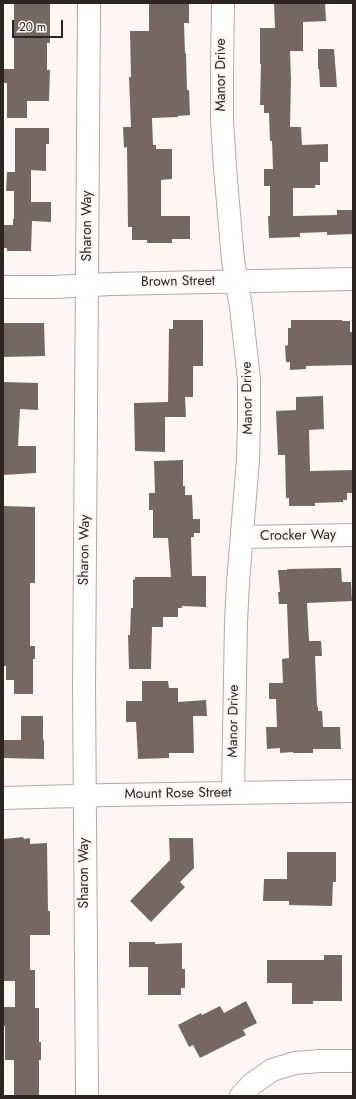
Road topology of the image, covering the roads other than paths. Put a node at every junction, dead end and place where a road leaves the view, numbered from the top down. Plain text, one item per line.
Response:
1 (90, 3) edge
2 (223, 3) edge
3 (353, 279) edge
4 (236, 281) junction
5 (88, 285) junction
6 (3, 287) edge
7 (353, 535) edge
8 (242, 537) junction
9 (353, 791) edge
10 (233, 793) junction
11 (85, 795) junction
12 (3, 798) edge
13 (353, 1061) edge
14 (87, 1096) edge
15 (241, 1096) edge

1 - 5 street, Sharon Way
2 - 4 street, Manor Drive
3 - 4 street, Brown Street
4 - 5 street, Brown Street
4 - 8 street, Manor Drive
5 - 6 street, Brown Street
5 - 11 street, Sharon Way
7 - 8 street, Crocker Way
8 - 10 street, Manor Drive
9 - 10 street, Mount Rose Street
10 - 11 street, Mount Rose Street
11 - 12 street, Mount Rose Street
11 - 14 street, Sharon Way
13 - 15 street

